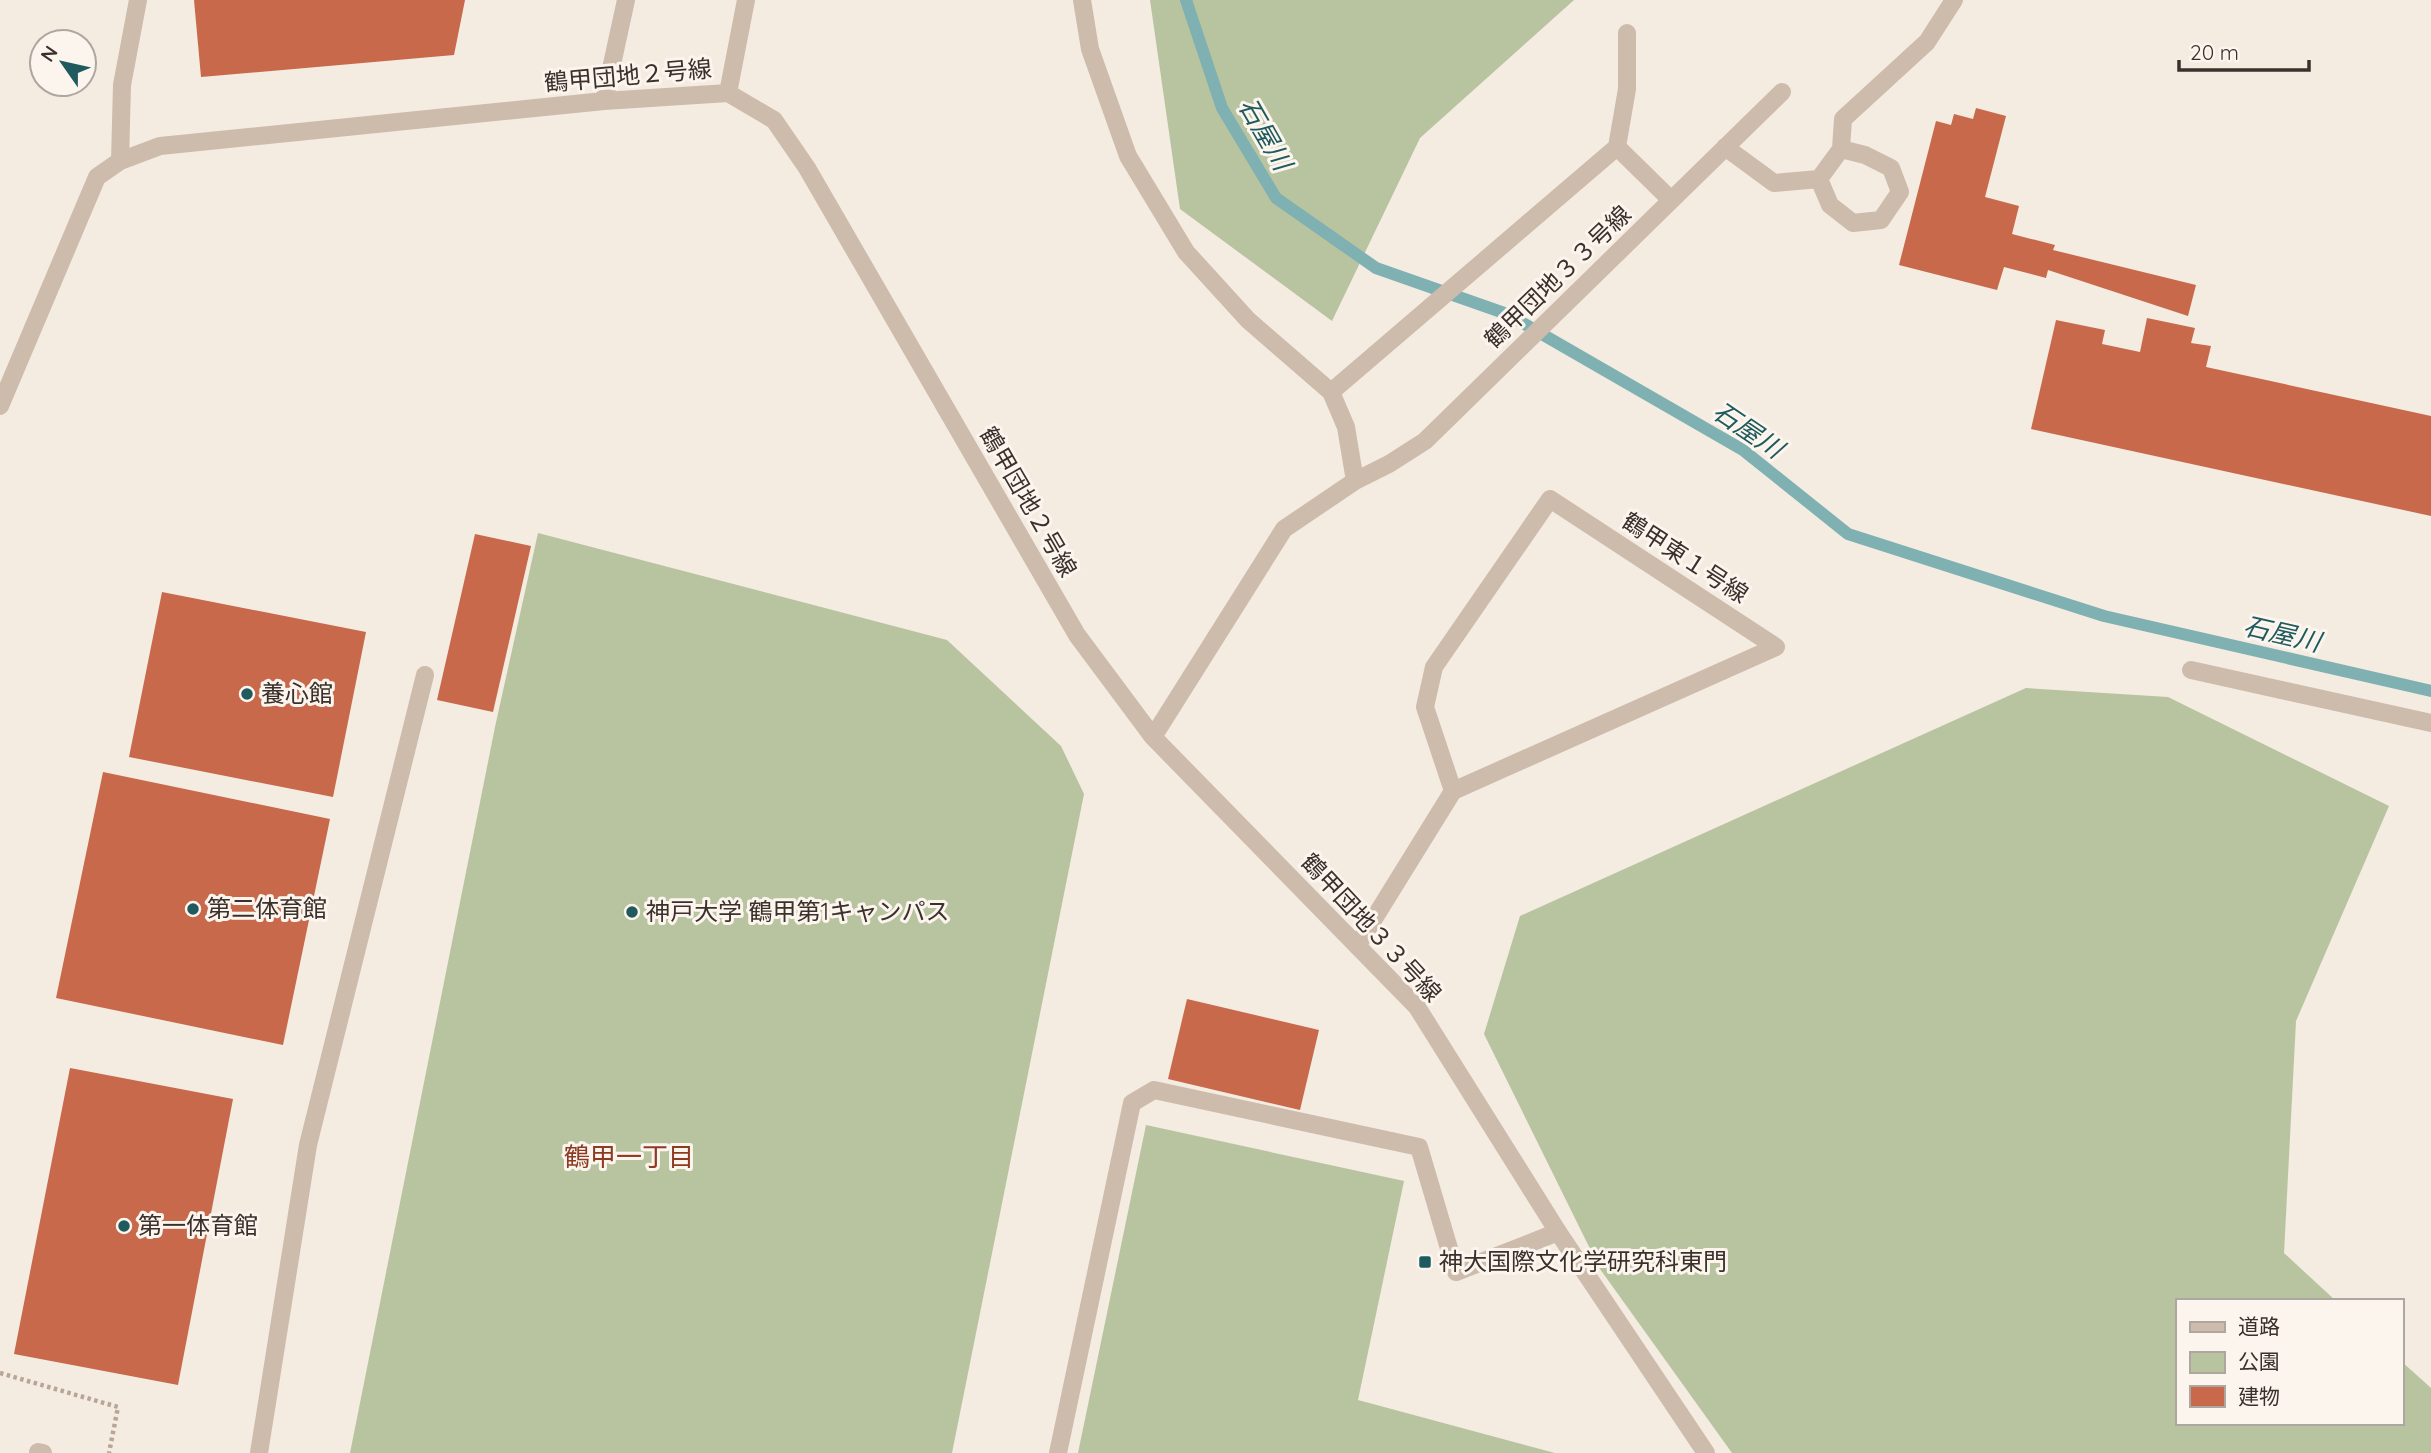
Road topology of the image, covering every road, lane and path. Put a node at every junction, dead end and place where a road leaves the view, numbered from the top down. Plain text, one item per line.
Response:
1 (138, 0) edge
2 (626, 0) edge
3 (746, 0) edge
4 (1082, 0) edge
5 (1954, 0) edge
6 (1627, 33) dead end
7 (1782, 92) dead end
8 (728, 93) junction
9 (604, 102) junction
10 (1617, 147) junction
11 (1725, 148) junction
12 (1840, 149) junction
13 (120, 161) junction
14 (1819, 179) junction
15 (1671, 200) junction
16 (1331, 392) junction
17 (0, 407) edge
18 (1355, 481) junction
19 (2191, 670) dead end
20 (425, 676) dead end
21 (2431, 723) edge
22 (1153, 737) junction
23 (1453, 791) junction
24 (1357, 946) junction
25 (1558, 1232) junction
26 (0, 1373) edge
27 (109, 1453) edge
28 (259, 1453) edge
29 (1058, 1453) edge
30 (1706, 1453) edge

1 - 13 street
2 - 9 street
3 - 8 street
4 - 16 street
5 - 12 street
6 - 10 street
7 - 11 street, 鶴甲団地３３号線
8 - 9 street, 鶴甲団地２号線
8 - 22 street, 鶴甲団地２号線
9 - 13 street, 鶴甲団地２号線
10 - 15 street
10 - 16 street
11 - 14 street
11 - 15 street, 鶴甲団地３３号線
12 - 14 street
12 - 14 street
13 - 17 street, 鶴甲団地２号線
15 - 18 street, 鶴甲団地３３号線
16 - 18 street
18 - 22 street, 鶴甲団地３３号線
19 - 21 street
20 - 28 street
22 - 24 street, 鶴甲団地３３号線
23 - 23 street, 鶴甲東１号線
23 - 24 street
24 - 25 street, 鶴甲団地３３号線
25 - 29 street
25 - 30 street, 鶴甲団地３３号線
26 - 27 path

